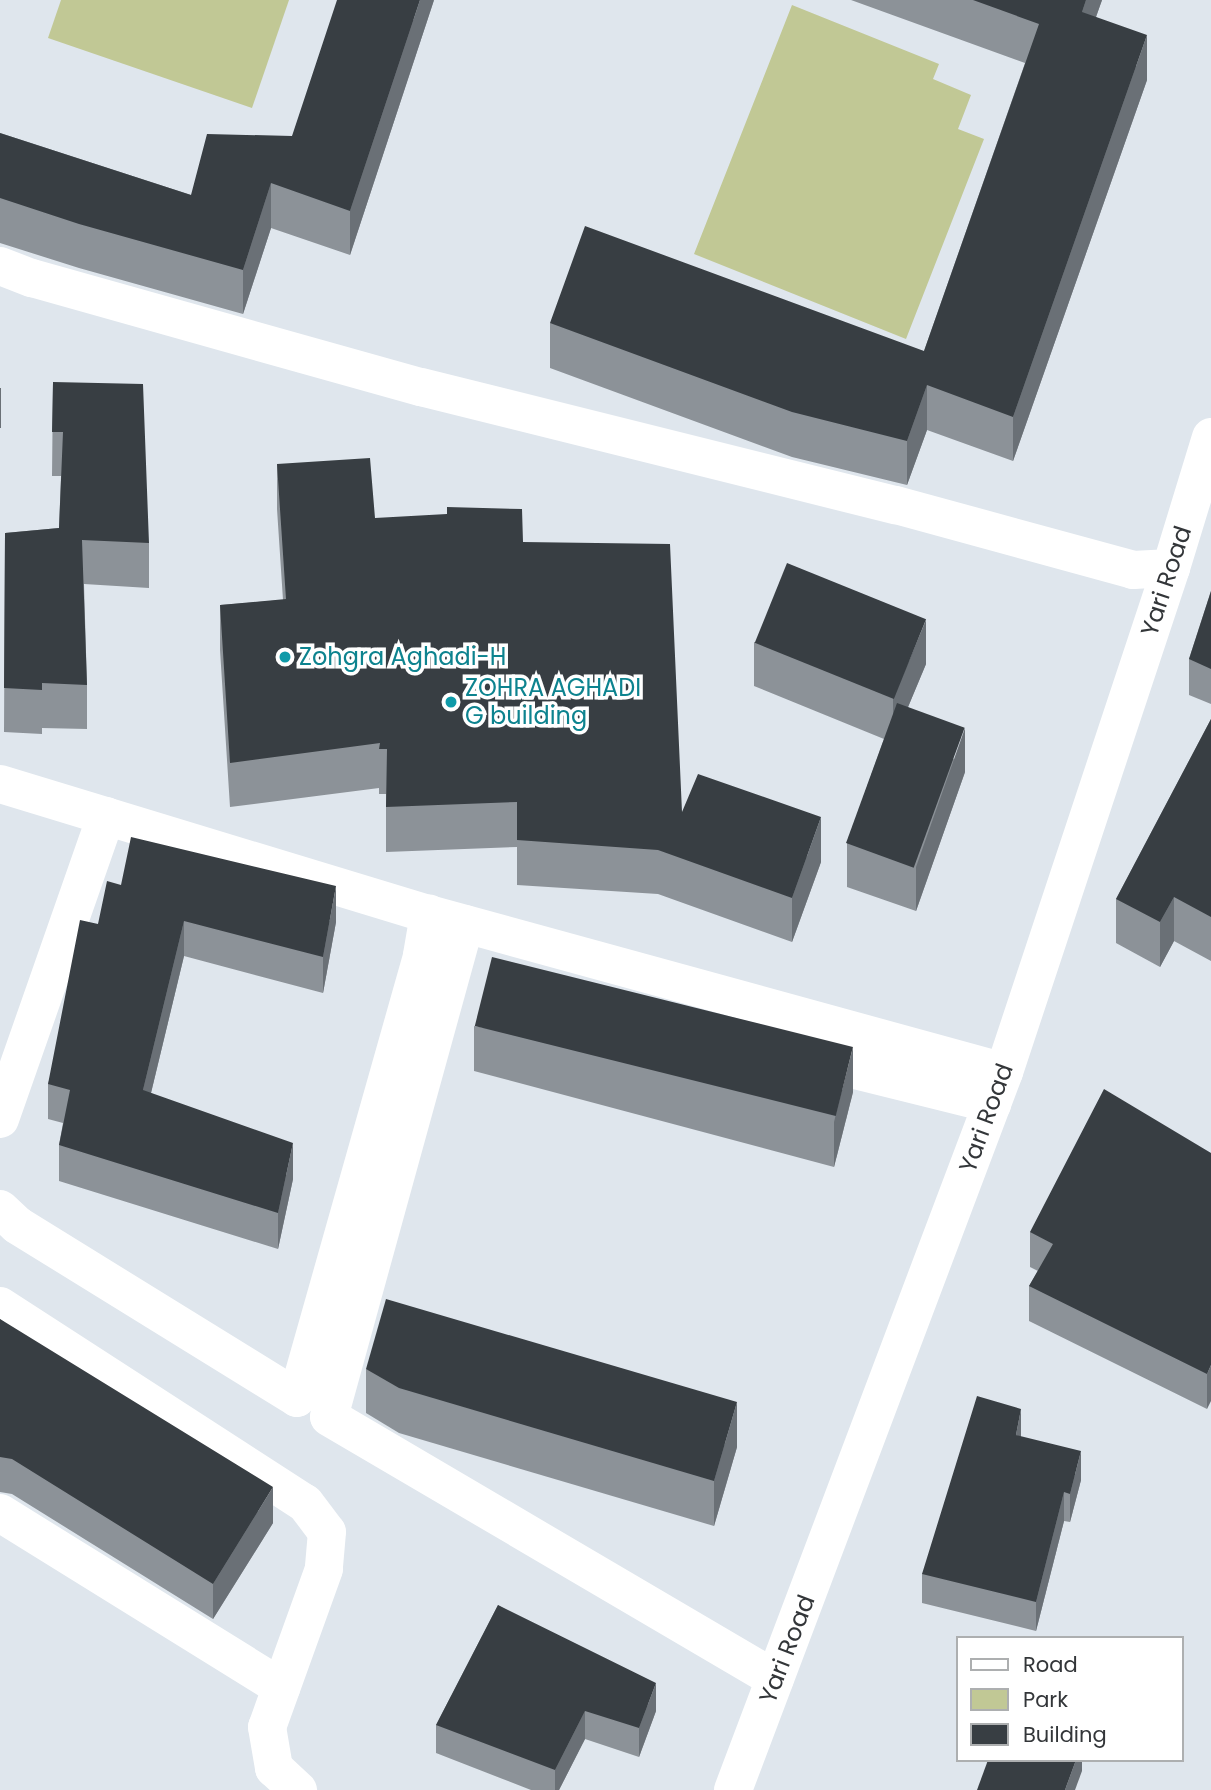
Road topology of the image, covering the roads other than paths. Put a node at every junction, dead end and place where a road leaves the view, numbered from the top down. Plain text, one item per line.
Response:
1 (0, 266) edge
2 (1211, 437) edge
3 (1171, 568) junction
4 (0, 784) edge
5 (106, 816) junction
6 (447, 919) junction
7 (774, 1050) edge
8 (998, 1088) junction
9 (0, 1119) edge
10 (0, 1209) edge
11 (0, 1306) edge
12 (0, 1513) edge
13 (775, 1679) junction
14 (281, 1687) junction
15 (298, 1790) edge
16 (733, 1790) edge

1 - 3 street
2 - 3 street, Yari Road
3 - 8 street, Yari Road
4 - 5 street
5 - 6 street
5 - 9 street
6 - 8 street
6 - 10 street
6 - 13 street
7 - 8 street
8 - 13 street, Yari Road
11 - 14 street
12 - 14 street
13 - 16 street, Yari Road
14 - 15 street

